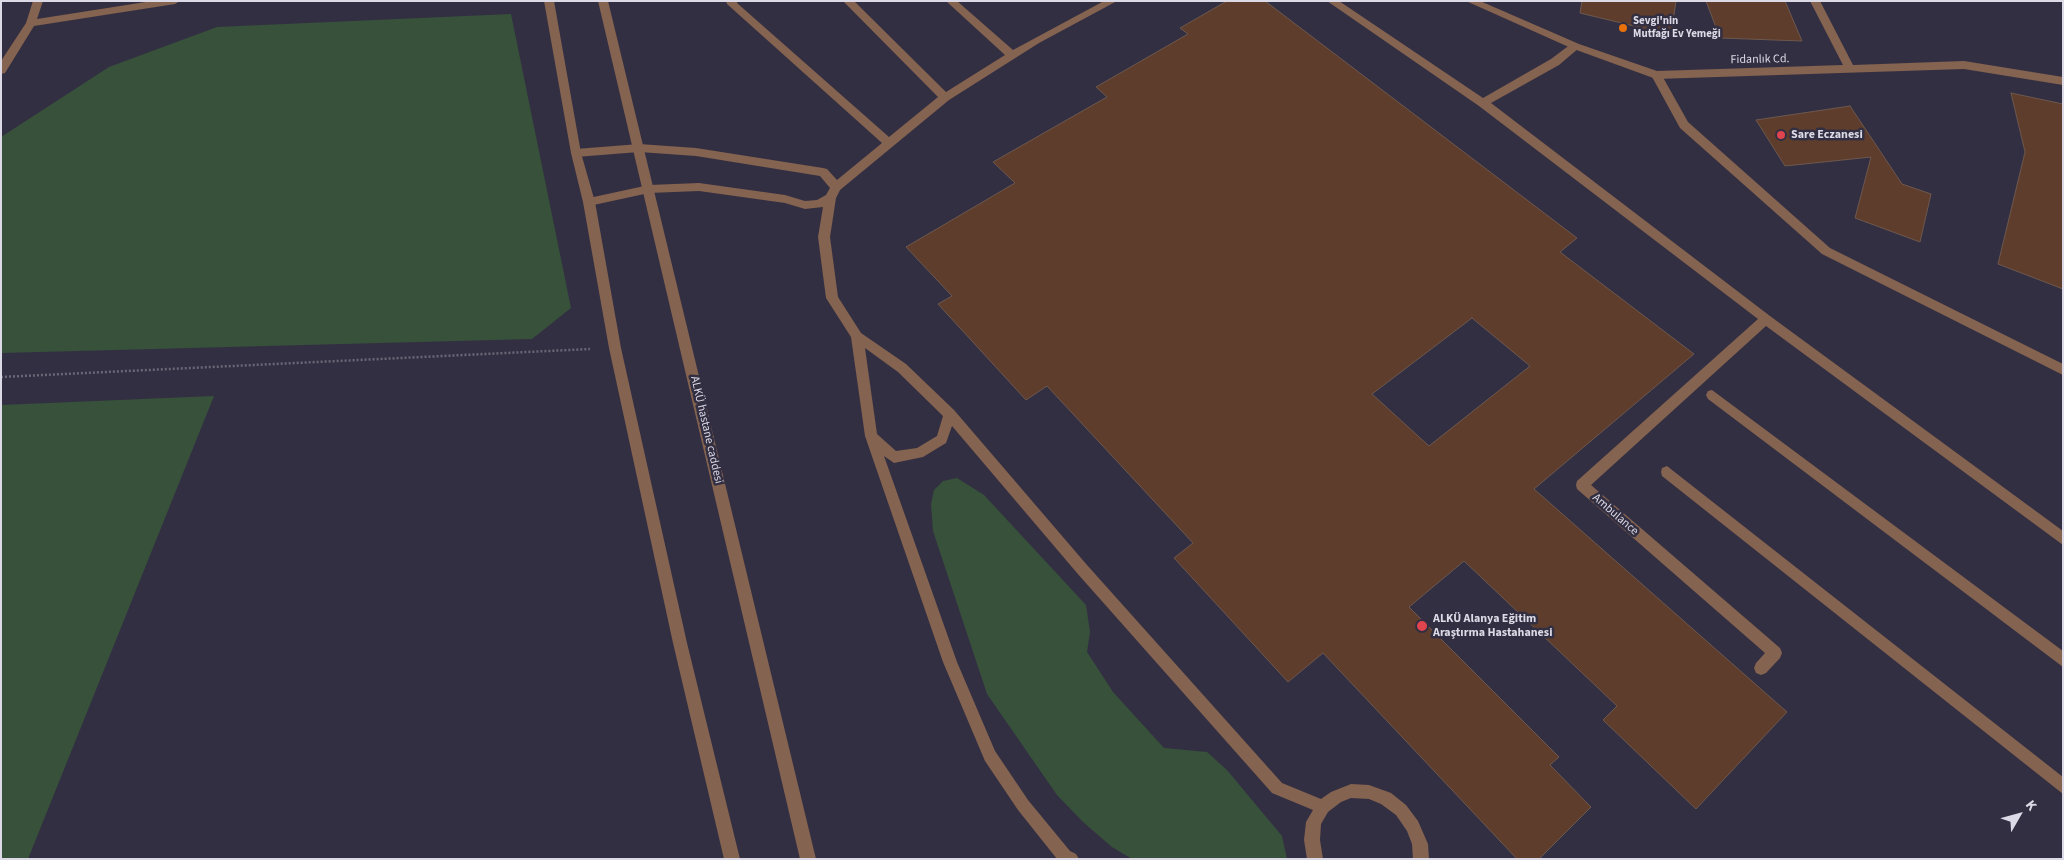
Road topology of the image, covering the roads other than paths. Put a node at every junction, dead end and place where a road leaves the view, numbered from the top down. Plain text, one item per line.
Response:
1 (38, 1) edge
2 (175, 1) edge
3 (549, 1) edge
4 (603, 1) edge
5 (733, 1) edge
6 (848, 1) edge
7 (951, 1) edge
8 (1112, 1) edge
9 (1332, 1) edge
10 (1471, 1) edge
11 (1815, 1) edge
12 (31, 23) junction
13 (1575, 46) junction
14 (1012, 55) junction
15 (1, 70) edge
16 (1850, 70) junction
17 (1656, 74) junction
18 (2063, 81) edge
19 (945, 97) junction
20 (1483, 104) junction
21 (889, 143) junction
22 (639, 148) junction
23 (576, 154) junction
24 (836, 187) junction
25 (648, 189) junction
26 (830, 198) junction
27 (589, 202) junction
28 (1766, 319) junction
29 (857, 336) junction
30 (2063, 370) edge
31 (1712, 395) dead end
32 (950, 414) junction
33 (871, 436) junction
34 (1667, 472) dead end
35 (2063, 539) edge
36 (2063, 660) edge
37 (1761, 668) dead end
38 (2063, 787) edge
39 (1323, 808) junction
40 (732, 859) edge
41 (808, 859) edge
42 (1071, 859) edge
43 (1315, 859) edge
44 (1421, 859) edge

1 - 12 street
2 - 12 street
3 - 23 street
4 - 22 street, ALKÜ hastane caddesi
5 - 21 street
6 - 19 street
7 - 14 street
8 - 14 street
9 - 20 street
10 - 13 street, Fidanlık Cd.
11 - 16 street
12 - 15 street
13 - 17 street, Fidanlık Cd.
13 - 20 street
14 - 19 street
16 - 17 street, Fidanlık Cd.
16 - 18 street, Fidanlık Cd.
17 - 30 street
19 - 21 street
20 - 28 street
21 - 24 street
22 - 23 street
22 - 24 street
22 - 25 street, ALKÜ hastane caddesi
23 - 27 street
24 - 26 street
25 - 26 street
25 - 27 street
25 - 41 street, ALKÜ hastane caddesi
26 - 29 street
27 - 40 street
28 - 35 street
28 - 37 street, Ambulance
29 - 32 street
29 - 33 street
31 - 36 street
32 - 33 street
32 - 39 street
33 - 42 street
34 - 38 street
39 - 43 street
39 - 44 street

